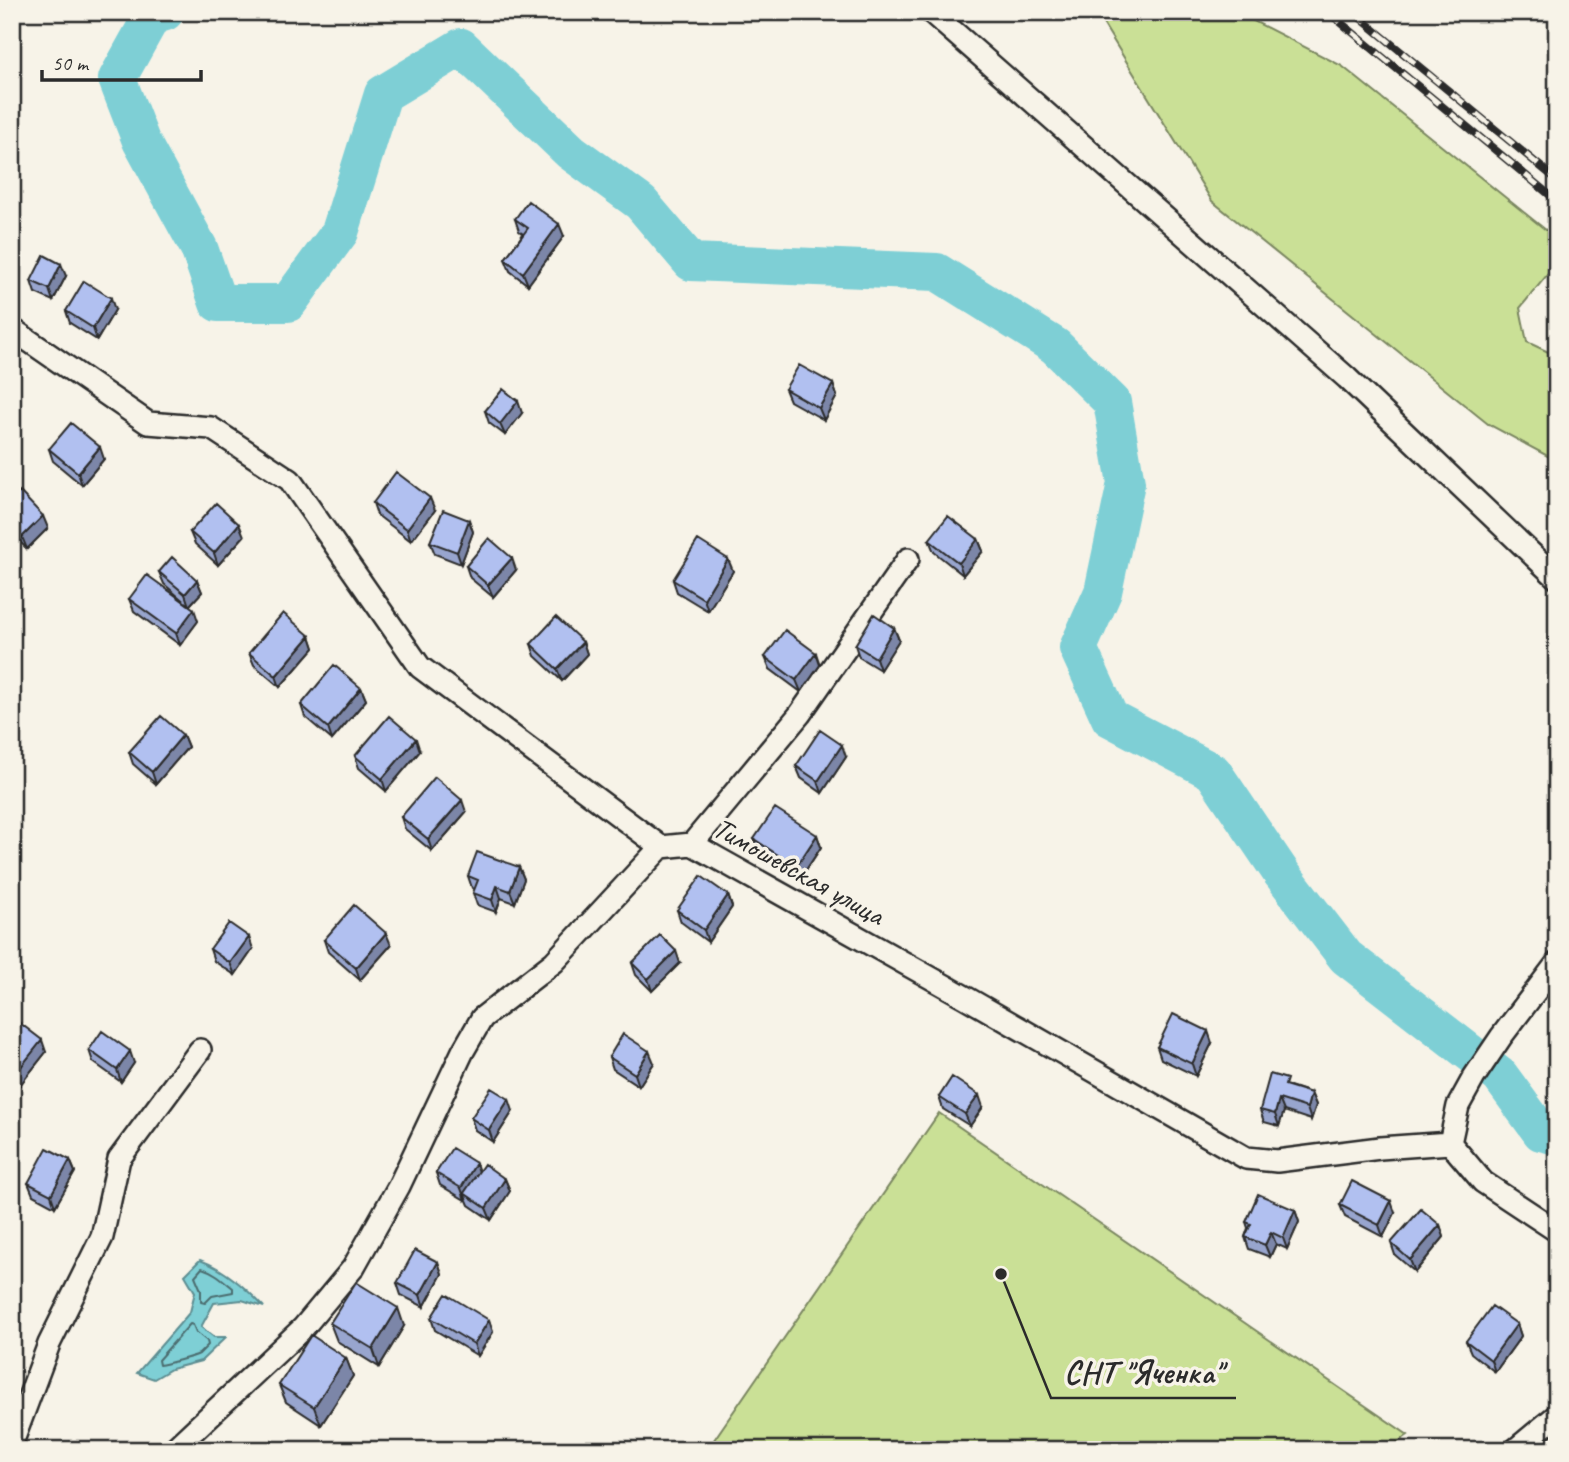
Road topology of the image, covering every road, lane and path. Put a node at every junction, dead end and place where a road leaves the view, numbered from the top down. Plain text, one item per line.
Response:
1 (931, 12) edge
2 (12, 329) edge
3 (908, 559) dead end
4 (1557, 578) edge
5 (692, 844) junction
6 (661, 847) junction
7 (1557, 964) edge
8 (200, 1050) dead end
9 (1450, 1143) junction
10 (1557, 1231) edge
11 (1557, 1415) edge
12 (12, 1443) edge
13 (173, 1450) edge
14 (1515, 1450) edge

1 - 4 street
2 - 6 street
3 - 5 street
5 - 6 street, Тимошевская улица
5 - 9 street, Тимошевская улица
6 - 13 street
7 - 9 street
8 - 12 street
9 - 10 street
11 - 14 street

